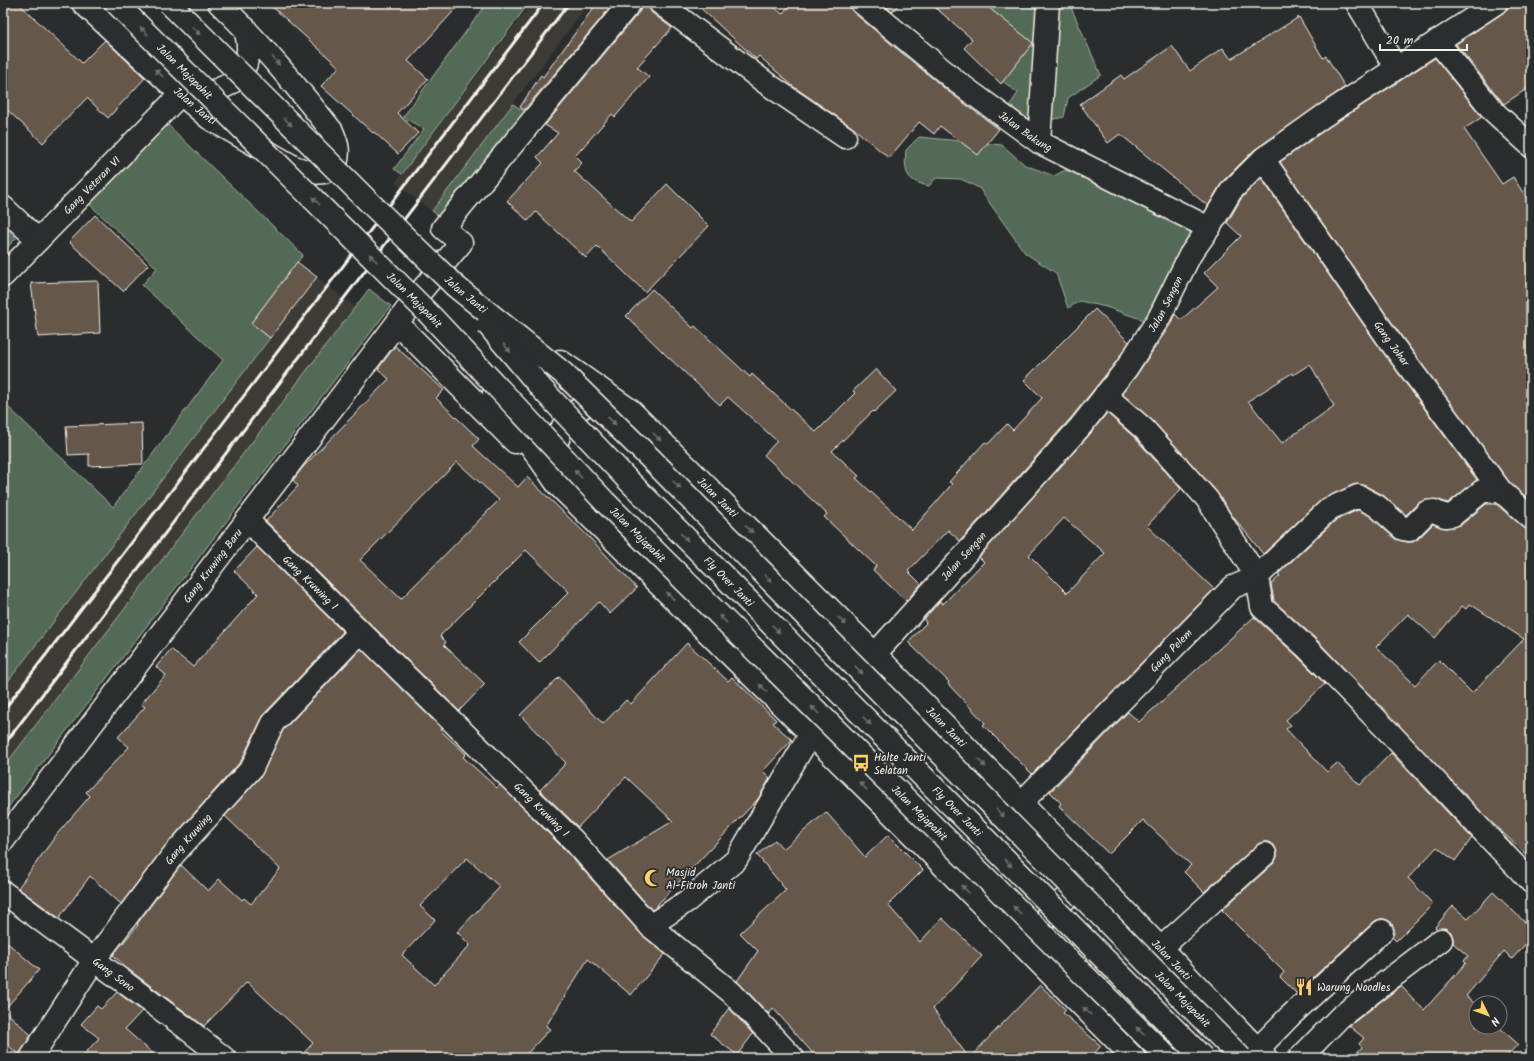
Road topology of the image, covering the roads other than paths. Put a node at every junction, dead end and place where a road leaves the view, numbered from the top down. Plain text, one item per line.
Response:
1 (84, 3) edge
2 (116, 3) edge
3 (168, 3) edge
4 (219, 3) edge
5 (630, 3) edge
6 (660, 3) edge
7 (862, 3) edge
8 (1048, 3) edge
9 (1357, 3) edge
10 (1496, 3) edge
11 (245, 28) junction
12 (1437, 41) junction
13 (1396, 68) junction
14 (181, 94) junction
15 (845, 137) dead end
16 (1039, 142) junction
17 (1531, 146) edge
18 (1263, 159) junction
19 (3, 207) edge
20 (1209, 228) junction
21 (38, 240) junction
22 (3, 276) edge
23 (428, 282) junction
24 (455, 286) junction
25 (397, 323) junction
26 (1105, 395) junction
27 (630, 410) junction
28 (627, 479) joint
29 (558, 485) junction
30 (1501, 491) junction
31 (1531, 518) edge
32 (247, 520) junction
33 (1257, 577) junction
34 (360, 632) junction
35 (876, 654) junction
36 (810, 735) junction
37 (1022, 803) junction
38 (3, 841) edge
39 (1265, 854) dead end
40 (1089, 875) junction
41 (1531, 882) edge
42 (3, 892) edge
43 (650, 926) junction
44 (1382, 931) dead end
45 (1441, 940) dead end
46 (1019, 944) junction
47 (1160, 949) junction
48 (94, 960) junction
49 (1255, 1055) edge
50 (31, 1058) edge
51 (223, 1058) edge
52 (793, 1058) edge
53 (1134, 1058) edge
54 (1168, 1058) edge
55 (1203, 1058) edge
56 (1300, 1058) edge

14 -> 1 main road, Jalan Janti
54 -> 2 main road, Jalan Majapahit, bridge
3 -> 24 main road, Jalan Majapahit, bridge
4 - 11 main road, Jalan Janti
5 - 23 main road, Gang Kruwing Baru
6 - 15 main road
7 - 16 main road, Jalan Bakung
8 - 16 main road
9 - 13 main road
10 - 12 main road, Jalan Sengon
11 - 14 main road
11 -> 14 main road, Jalan Janti
12 - 13 main road, Jalan Sengon
12 - 17 main road
13 - 18 main road, Jalan Sengon
14 - 21 main road, Gang Veteran VI
16 - 20 main road, Jalan Bakung
18 - 20 main road, Jalan Sengon
18 - 30 main road, Gang Johar
19 - 21 main road
20 - 26 main road, Jalan Sengon
21 - 22 main road, Gang Veteran VI
23 - 25 main road, Gang Kruwing Baru
23 - 27 main road, Jalan Janti
23 - 29 main road
24 -> 28 main road, Jalan Majapahit, bridge
24 -> 49 main road, Jalan Majapahit, bridge
25 - 29 main road
25 - 32 main road, Gang Kruwing Baru
26 - 33 main road
26 - 35 main road, Jalan Sengon
27 - 29 main road
27 -> 35 main road, Jalan Janti
28 -> 55 main road, Fly Over Janti, bridge
36 -> 29 main road
30 - 31 main road, Gang Johar
30 - 33 main road, Gang Pelem
32 - 34 main road, Gang Kruwing 1
32 - 38 main road, Gang Kruwing Baru
33 - 37 main road, Gang Pelem
33 - 41 main road
34 - 43 main road, Gang Kruwing 1
34 - 48 main road, Gang Kruwing
35 -> 37 main road, Jalan Janti
36 - 43 main road
46 -> 36 main road
37 - 40 main road, Jalan Janti
39 - 47 main road
40 - 46 main road
40 - 47 main road, Jalan Janti
42 - 48 main road, Gang Sono
43 - 52 main road, Gang Kruwing 1
44 - 49 main road
45 - 56 main road
53 -> 46 main road
47 - 49 main road, Jalan Janti
48 - 50 main road, Gang Kruwing
48 - 51 main road, Gang Sono

